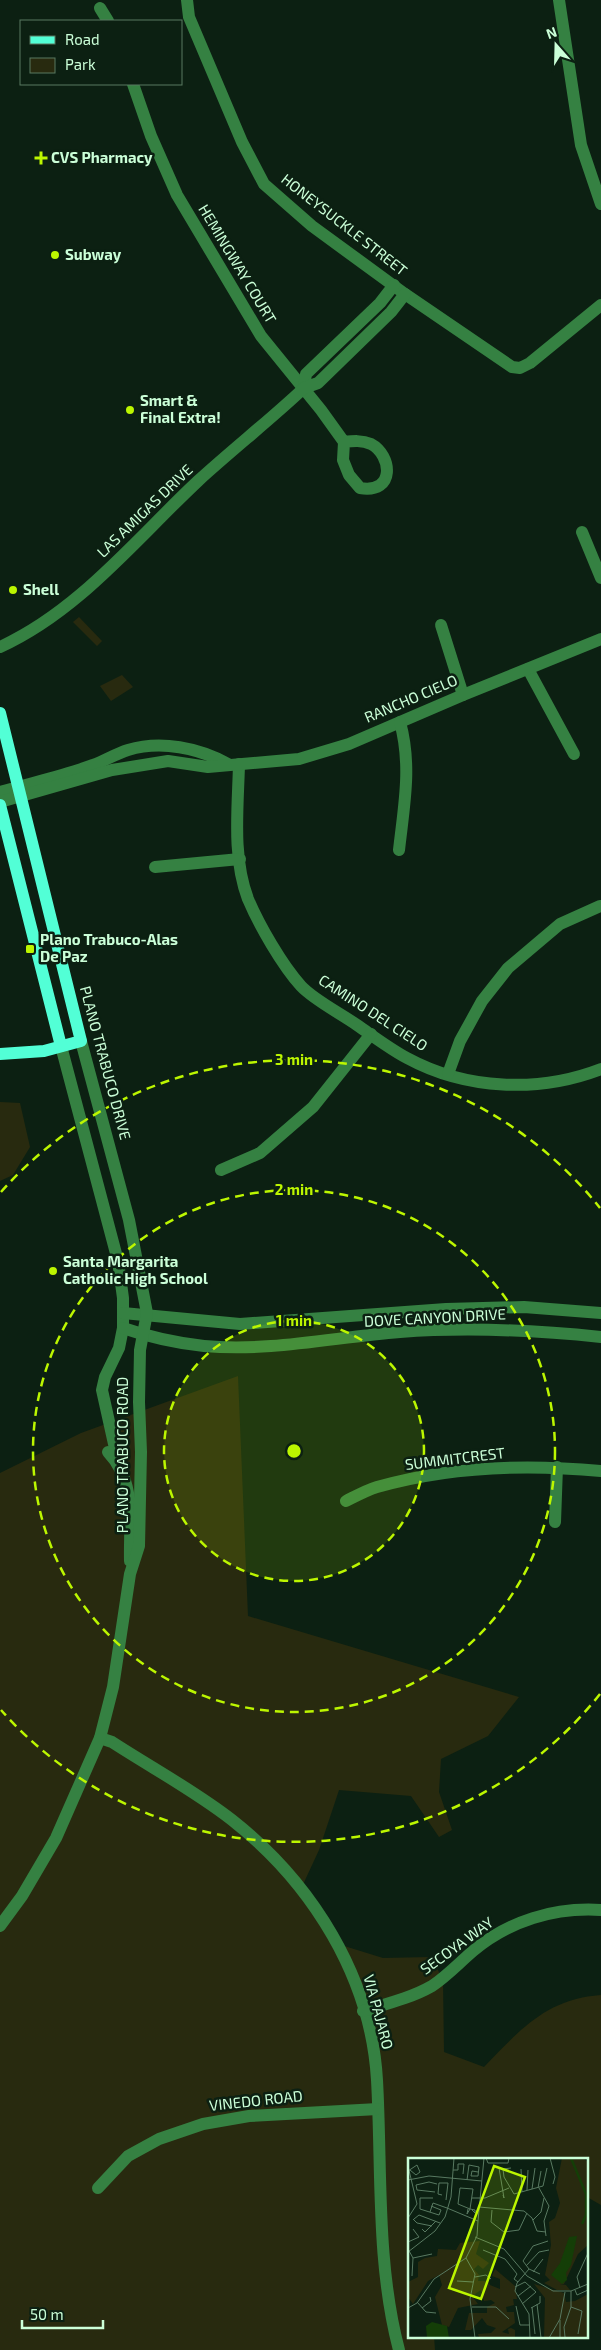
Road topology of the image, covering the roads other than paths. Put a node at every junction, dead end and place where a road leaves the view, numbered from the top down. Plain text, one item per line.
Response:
1 (187, 0) edge
2 (559, 0) edge
3 (100, 8) dead end
4 (107, 20) edge
5 (133, 85) edge
6 (601, 204) edge
7 (394, 285) junction
8 (406, 294) junction
9 (601, 305) edge
10 (361, 322) junction
11 (372, 332) junction
12 (304, 388) junction
13 (344, 442) dead end
14 (582, 532) dead end
15 (601, 578) edge
16 (441, 625) dead end
17 (601, 639) edge
18 (0, 647) edge
19 (528, 669) junction
20 (463, 695) junction
21 (0, 714) edge
22 (400, 722) junction
23 (166, 746) junction
24 (131, 749) junction
25 (574, 754) dead end
26 (168, 761) junction
27 (234, 764) junction
28 (133, 766) junction
29 (0, 792) edge
30 (20, 792) junction
31 (0, 804) edge
32 (399, 850) dead end
33 (240, 858) junction
34 (155, 867) dead end
35 (600, 906) edge
36 (370, 1034) junction
37 (81, 1041) junction
38 (61, 1046) junction
39 (0, 1054) edge
40 (601, 1069) edge
41 (448, 1074) junction
42 (221, 1170) dead end
43 (123, 1313) junction
44 (147, 1313) junction
45 (601, 1313) edge
46 (123, 1328) junction
47 (144, 1335) junction
48 (601, 1337) edge
49 (557, 1467) junction
50 (601, 1471) edge
51 (346, 1501) dead end
52 (555, 1522) dead end
53 (130, 1574) junction
54 (100, 1738) junction
55 (601, 1910) edge
56 (0, 1926) edge
57 (363, 2011) junction
58 (378, 2109) junction
59 (98, 2188) dead end
60 (398, 2350) edge

1 - 7 street, HONEYSUCKLE STREET
2 - 6 street
3 - 4 street
5 - 12 street, HEMINGWAY COURT
7 - 8 street, HONEYSUCKLE STREET
7 - 10 street, LAS AMIGAS DRIVE
8 - 9 street, HONEYSUCKLE STREET
8 - 11 street, LAS AMIGAS DRIVE
10 - 11 street
10 - 12 street, LAS AMIGAS DRIVE
11 - 12 street, LAS AMIGAS DRIVE
12 - 13 street, HEMINGWAY COURT
12 - 18 street, LAS AMIGAS DRIVE
14 - 15 street
16 - 20 street
17 - 19 street, RANCHO CIELO
19 - 20 street, RANCHO CIELO
19 - 25 street
20 - 22 street, RANCHO CIELO
21 - 30 main road, PLANO TRABUCO DRIVE
22 - 27 street, RANCHO CIELO
22 - 32 street
23 - 24 street, RANCHO CIELO
23 - 26 street
23 - 27 street, RANCHO CIELO
24 - 28 street
24 - 30 street, RANCHO CIELO
26 - 27 street, RANCHO CIELO
26 - 28 street, RANCHO CIELO
27 - 33 street, CAMINO DEL CIELO
28 - 30 street, RANCHO CIELO
29 - 30 street, RANCHO CIELO
30 - 31 street, RANCHO CIELO
30 - 37 main road, PLANO TRABUCO DRIVE
31 - 38 main road
33 - 34 street
33 - 36 street, CAMINO DEL CIELO
35 - 41 street
36 - 41 street, CAMINO DEL CIELO
36 - 42 street
37 - 38 main road
37 - 44 street, PLANO TRABUCO DRIVE
38 - 39 main road
38 - 43 street
40 - 41 street, CAMINO DEL CIELO
43 - 44 street, DOVE CANYON DRIVE
43 - 46 street
44 - 45 street, DOVE CANYON DRIVE
44 - 47 street, PLANO TRABUCO DRIVE
46 - 47 street, DOVE CANYON DRIVE
46 - 53 street, PLANO TRABUCO ROAD
47 - 48 street, DOVE CANYON DRIVE
47 - 53 street, PLANO TRABUCO ROAD
49 - 50 street, SUMMITCREST
49 - 51 street, SUMMITCREST
49 - 52 street
53 - 54 street, PLANO TRABUCO ROAD
54 - 56 street, PLANO TRABUCO ROAD
54 - 57 street, VIA PAJARO
55 - 57 street, SECOYA WAY
57 - 58 street, VIA PAJARO
58 - 59 street, VINEDO ROAD
58 - 60 street, VIA PAJARO

